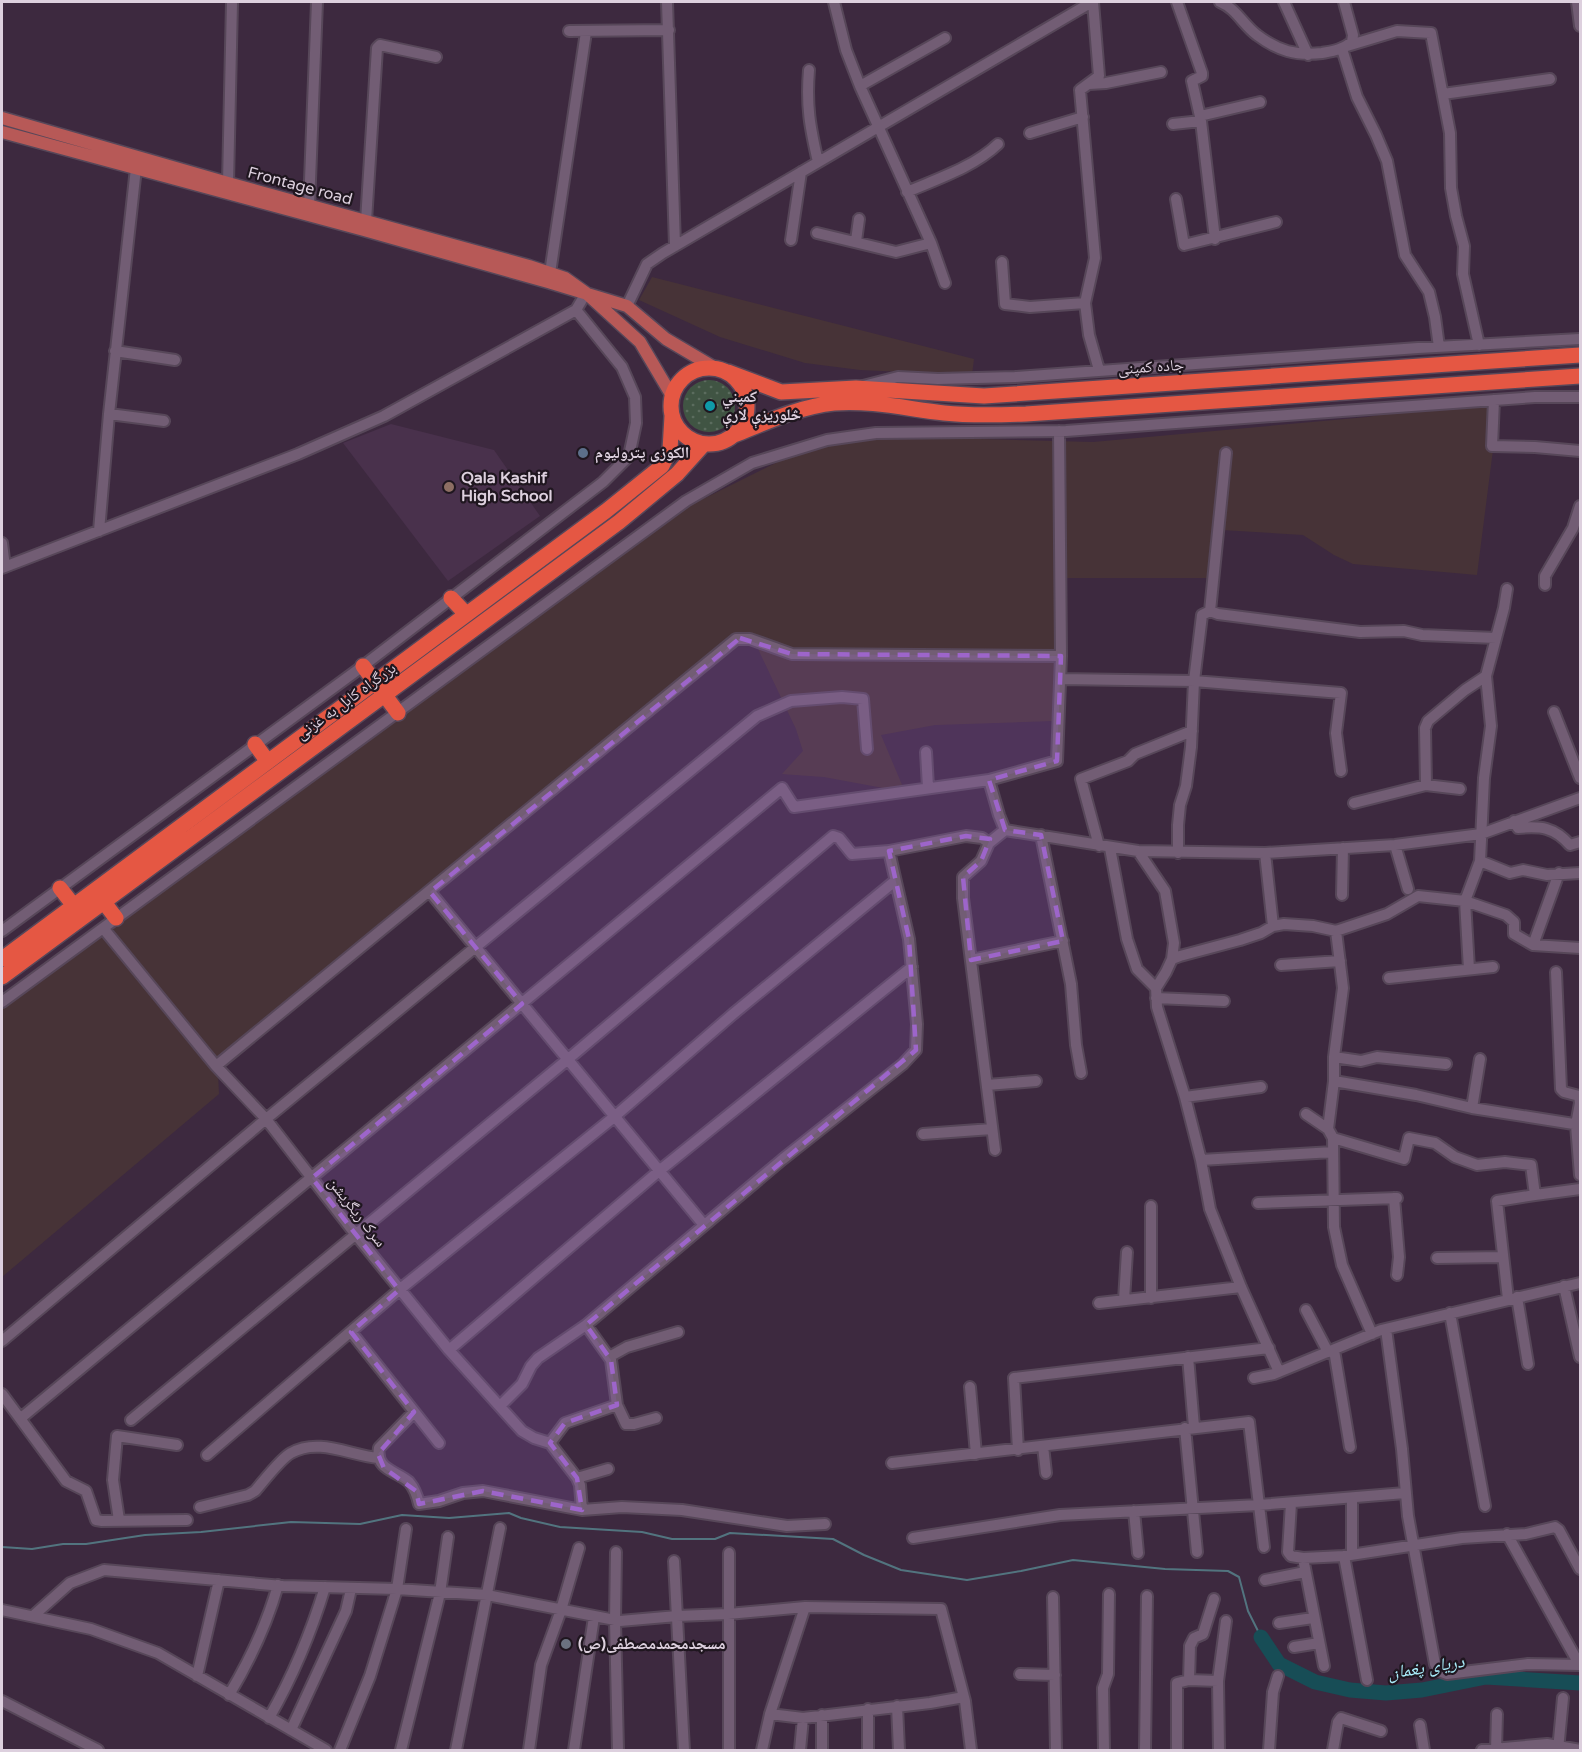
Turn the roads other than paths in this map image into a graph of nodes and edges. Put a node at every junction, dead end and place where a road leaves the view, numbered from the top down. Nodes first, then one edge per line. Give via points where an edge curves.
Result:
1 (232, 2) edge
2 (317, 2) edge
3 (668, 2) edge
4 (834, 2) edge
5 (1092, 2) edge
6 (1177, 2) edge
7 (1220, 2) edge
8 (1284, 2) edge
9 (1344, 2) edge
10 (1577, 2) edge
11 (1581, 26) edge
12 (669, 30) junction
13 (569, 31) dead end
14 (585, 32) junction
15 (945, 38) dead end
16 (1344, 47) junction
17 (1308, 55) junction
18 (436, 57) dead end
19 (809, 70) dead end
20 (1161, 72) dead end
21 (1550, 79) dead end
22 (1089, 84) junction
23 (860, 86) junction
24 (1443, 94) junction
25 (1260, 102) dead end
26 (1083, 117) junction
27 (2, 118) edge
28 (1201, 118) junction
29 (1173, 124) dead end
30 (878, 126) junction
31 (2, 132) edge
32 (1030, 133) dead end
33 (998, 144) dead end
34 (818, 162) junction
35 (136, 168) junction
36 (801, 172) junction
37 (228, 183) junction
38 (907, 192) junction
39 (1176, 199) dead end
40 (309, 206) junction
41 (859, 219) dead end
42 (366, 221) junction
43 (1276, 222) dead end
44 (818, 233) dead end
45 (1215, 239) junction
46 (791, 240) dead end
47 (856, 241) junction
48 (931, 243) junction
49 (675, 246) junction
50 (1002, 262) dead end
51 (550, 273) junction
52 (945, 283) dead end
53 (586, 293) junction
54 (1085, 303) junction
55 (627, 306) junction
56 (576, 310) junction
57 (1581, 339) edge
58 (1479, 345) junction
59 (1438, 347) junction
60 (116, 351) junction
61 (1581, 355) edge
62 (175, 360) dead end
63 (722, 370) junction
64 (1100, 370) junction
65 (1581, 376) edge
66 (856, 388) junction
67 (672, 396) junction
68 (1581, 397) edge
69 (1494, 400) junction
70 (109, 414) junction
71 (672, 416) junction
72 (164, 421) dead end
73 (1059, 431) junction
74 (734, 435) junction
75 (704, 444) junction
76 (1581, 451) edge
77 (1226, 453) dead end
78 (1581, 506) edge
79 (99, 531) junction
80 (2, 543) edge
81 (3, 567) edge
82 (1545, 585) dead end
83 (1507, 589) dead end
84 (452, 598) junction
85 (1210, 611) junction
86 (466, 614) junction
87 (1496, 638) junction
88 (1061, 656) junction
89 (363, 666) junction
90 (1486, 676) junction
91 (1060, 679) junction
92 (1194, 681) junction
93 (380, 689) junction
94 (1554, 712) dead end
95 (398, 713) junction
96 (1192, 731) junction
97 (255, 744) junction
98 (867, 749) dead end
99 (926, 752) dead end
100 (268, 762) junction
101 (1341, 771) dead end
102 (1581, 778) edge
103 (989, 780) junction
104 (1426, 785) junction
105 (928, 787) junction
106 (1460, 789) dead end
107 (1581, 798) edge
108 (1354, 803) dead end
109 (1514, 821) junction
110 (1005, 830) junction
111 (1481, 834) junction
112 (1041, 835) junction
113 (1581, 842) edge
114 (989, 843) junction
115 (1395, 846) junction
116 (1104, 847) junction
117 (1343, 848) junction
118 (889, 851) junction
119 (1138, 851) junction
120 (1178, 853) junction
121 (1265, 853) junction
122 (1480, 861) junction
123 (1559, 873) junction
124 (1581, 873) edge
125 (895, 882) junction
126 (116, 883) junction
127 (60, 888) junction
128 (1408, 889) dead end
129 (430, 892) junction
130 (1342, 895) dead end
131 (103, 901) junction
132 (1465, 901) junction
133 (74, 906) junction
134 (116, 918) junction
135 (1273, 926) junction
136 (103, 928) junction
137 (2, 931) edge
138 (1336, 931) junction
139 (1063, 941) junction
140 (1533, 945) junction
141 (476, 947) junction
142 (1581, 948) edge
143 (2, 959) edge
144 (1172, 959) junction
145 (970, 960) junction
146 (1340, 961) junction
147 (1281, 965) dead end
148 (912, 967) junction
149 (1493, 967) dead end
150 (1469, 969) junction
151 (1556, 972) dead end
152 (2, 977) edge
153 (1389, 978) dead end
154 (1156, 993) junction
155 (1224, 1001) dead end
156 (2, 1002) edge
157 (522, 1004) junction
158 (1334, 1057) junction
159 (1480, 1059) dead end
160 (567, 1060) junction
161 (1446, 1064) dead end
162 (216, 1066) junction
163 (1082, 1073) dead end
164 (1036, 1081) dead end
165 (1334, 1081) junction
166 (987, 1085) junction
167 (1261, 1087) dead end
168 (1185, 1097) junction
169 (1472, 1108) junction
170 (1306, 1114) dead end
171 (614, 1117) junction
172 (266, 1119) junction
173 (1578, 1125) edge
174 (992, 1129) junction
175 (1330, 1133) junction
176 (923, 1134) dead end
177 (995, 1150) dead end
178 (1333, 1152) junction
179 (1201, 1160) junction
180 (659, 1171) junction
181 (1581, 1175) edge
182 (312, 1178) junction
183 (1581, 1189) edge
184 (1535, 1195) junction
185 (1334, 1200) junction
186 (1258, 1203) dead end
187 (1151, 1206) dead end
188 (704, 1225) junction
189 (356, 1235) junction
190 (1127, 1252) dead end
191 (1503, 1257) junction
192 (1437, 1258) dead end
193 (1397, 1275) dead end
194 (1581, 1283) edge
195 (1564, 1286) junction
196 (1241, 1287) junction
197 (399, 1290) junction
198 (1151, 1298) junction
199 (1513, 1298) junction
200 (1124, 1300) junction
201 (1099, 1303) dead end
202 (1306, 1310) dead end
203 (1450, 1313) junction
204 (586, 1325) junction
205 (1386, 1329) junction
206 (351, 1332) junction
207 (678, 1332) dead end
208 (1372, 1334) junction
209 (2, 1341) edge
210 (1269, 1348) junction
211 (449, 1350) junction
212 (1331, 1351) junction
213 (609, 1357) junction
214 (1188, 1357) junction
215 (1581, 1357) edge
216 (1528, 1364) dead end
217 (1279, 1372) junction
218 (1254, 1378) dead end
219 (970, 1387) dead end
220 (2, 1394) edge
221 (617, 1405) junction
222 (500, 1406) junction
223 (414, 1412) junction
224 (21, 1418) junction
225 (656, 1418) dead end
226 (131, 1420) dead end
227 (1190, 1427) junction
228 (439, 1443) dead end
229 (550, 1443) junction
230 (177, 1445) dead end
231 (1043, 1446) junction
232 (1350, 1447) dead end
233 (1018, 1450) junction
234 (976, 1454) junction
235 (207, 1455) dead end
236 (380, 1458) junction
237 (892, 1463) dead end
238 (608, 1469) dead end
239 (1046, 1473) dead end
240 (577, 1478) junction
241 (1405, 1493) junction
242 (1352, 1498) junction
243 (1291, 1503) junction
244 (1259, 1505) junction
245 (1485, 1506) dead end
246 (200, 1507) dead end
247 (1194, 1509) junction
248 (582, 1510) junction
249 (1134, 1511) junction
250 (119, 1520) junction
251 (187, 1520) dead end
252 (825, 1524) dead end
253 (500, 1528) dead end
254 (406, 1529) dead end
255 (1507, 1534) junction
256 (448, 1537) dead end
257 (913, 1538) dead end
258 (1414, 1544) junction
259 (1264, 1547) dead end
260 (579, 1548) dead end
261 (616, 1552) dead end
262 (1197, 1552) dead end
263 (729, 1553) dead end
264 (1138, 1553) dead end
265 (1348, 1555) junction
266 (1303, 1558) junction
267 (674, 1561) dead end
268 (1581, 1569) edge
269 (1305, 1572) junction
270 (219, 1580) junction
271 (1265, 1580) dead end
272 (279, 1585) junction
273 (325, 1587) junction
274 (351, 1588) junction
275 (397, 1589) junction
276 (440, 1593) junction
277 (1109, 1594) dead end
278 (487, 1595) junction
279 (1147, 1596) dead end
280 (1053, 1597) dead end
281 (1214, 1599) dead end
282 (805, 1607) junction
283 (2, 1610) edge
284 (561, 1610) junction
285 (728, 1614) junction
286 (33, 1616) junction
287 (676, 1616) junction
288 (594, 1617) junction
289 (1313, 1618) junction
290 (615, 1621) junction
291 (1226, 1621) dead end
292 (1279, 1623) dead end
293 (1319, 1643) junction
294 (1294, 1647) dead end
295 (1580, 1665) edge
296 (1324, 1666) dead end
297 (1020, 1674) dead end
298 (1055, 1675) junction
299 (197, 1676) junction
300 (1278, 1676) dead end
301 (1189, 1680) junction
302 (1367, 1680) dead end
303 (1218, 1681) junction
304 (229, 1695) junction
305 (964, 1697) junction
306 (1563, 1698) dead end
307 (2, 1701) edge
308 (897, 1706) junction
309 (868, 1709) junction
310 (770, 1714) junction
311 (1497, 1714) dead end
312 (822, 1715) junction
313 (269, 1718) junction
314 (803, 1718) junction
315 (1420, 1725) dead end
316 (291, 1730) junction
317 (1381, 1731) dead end
318 (1558, 1748) edge
319 (98, 1750) edge
320 (323, 1750) edge
321 (340, 1750) edge
322 (401, 1750) edge
323 (456, 1750) edge
324 (529, 1750) edge
325 (574, 1750) edge
326 (618, 1750) edge
327 (684, 1750) edge
328 (729, 1750) edge
329 (762, 1750) edge
330 (800, 1750) edge
331 (822, 1750) edge
332 (868, 1750) edge
333 (899, 1750) edge
334 (971, 1750) edge
335 (1056, 1750) edge
336 (1104, 1750) edge
337 (1145, 1750) edge
338 (1177, 1750) edge
339 (1219, 1750) edge
340 (1269, 1750) edge
341 (1333, 1750) edge
342 (1424, 1750) edge
343 (1482, 1750) edge
344 (1496, 1750) edge
345 (1581, 1750) edge

1 - 37 street
2 - 40 street
3 - 12 street
4 - 23 street
5 - 22 street via 1099,76
5 - 30 street
6 - 28 street via 1202,74 1192,81
7 - 17 street via 1230,6 1256,35 1287,52
8 - 17 street
9 - 16 street via 1353,35 1352,42
10 - 11 street
12 - 14 street
12 - 49 street
13 - 14 street
14 - 51 street
15 - 23 street
16 - 17 street
16 - 24 street via 1397,31 1431,33
16 - 59 street via 1357,97 1387,161 1405,255 1429,292
18 - 42 street via 380,45 377,48
19 - 34 street via 806,100
20 - 22 street
21 - 24 street
22 - 26 street via 1080,90
23 - 30 street
24 - 58 street via 1450,133 1451,188 1464,246 1463,274
25 - 28 street
26 - 32 street
26 - 54 street via 1095,258
27 - 37 main road, Frontage road
28 - 29 street
28 - 45 street
30 - 34 street
30 - 38 street
31 - 35 main road
33 - 38 street via 973,162
34 - 36 street
35 - 53 main road
35 - 60 street
36 - 46 street
36 - 49 street
37 - 40 main road, Frontage road
38 - 48 street
39 - 45 street via 1184,245
40 - 42 main road, Frontage road
41 - 47 street
42 - 51 main road, Frontage road
43 - 45 street
44 - 47 street
47 - 48 street via 896,252
48 - 52 street
49 - 55 street via 647,264
50 - 54 street via 1005,304 1030,307
51 - 53 main road, Frontage road
53 - 55 main road
53 - 56 street
53 - 67 main road via 640,342
54 - 64 street via 1089,335
55 - 63 main road via 666,339
56 - 79 street via 384,416 298,454
56 - 84 street via 622,367 634,397 636,423 629,456 603,483
57 - 58 street
58 - 59 street
59 - 64 street
60 - 62 street
60 - 70 street
61 - 66 highway, جاده کمپنی via 984,396
63 - 66 highway, جاده کمپنی via 781,392
63 - 67 highway via 692,372
63 - 74 highway via 741,385 748,402 745,420
64 - 66 street via 1015,377 898,377
65 - 74 highway via 1026,414 946,413 881,404 836,403 792,411
67 - 71 highway
68 - 69 street
69 - 73 street
69 - 76 street via 1492,446
70 - 72 street
70 - 79 street
71 - 75 highway via 684,435
71 - 86 highway, بزرگراه کابل به غزنی via 670,450 662,466
73 - 88 street
73 - 95 street via 876,432 827,440 752,463 686,501
74 - 75 highway via 725,441
75 - 93 highway, بزرگراه کابل به غزنی via 677,474 619,522
77 - 85 street
78 - 82 street via 1573,528 1548,569
79 - 81 street
80 - 81 street
83 - 87 street
84 - 86 highway
84 - 89 street
85 - 87 street via 1360,632
85 - 92 street via 1202,615
86 - 93 highway, بزرگراه کابل به غزنی
87 - 90 street
88 - 91 street
88 - 129 street via 792,654 750,639 736,639
89 - 93 highway
89 - 97 street
90 - 104 street via 1428,721
90 - 111 street via 1491,726
91 - 92 street
91 - 103 street via 1057,761
92 - 96 street
92 - 101 street via 1341,693 1336,733
93 - 95 highway
93 - 100 highway, بزرگراه کابل به غزنی
93 - 126 highway, بزرگراه کابل به غزنی
94 - 102 street
95 - 134 street
96 - 116 street via 1082,779
96 - 120 street via 1180,805
97 - 100 highway
97 - 127 street
98 - 141 street via 865,700 861,698 791,701 757,716
99 - 105 street
100 - 126 highway, بزرگراه کابل به غزنی
103 - 105 street
103 - 110 street
104 - 106 street
104 - 108 street
105 - 157 street via 794,807 782,788
107 - 109 street
109 - 111 street
109 - 113 street via 1518,828 1544,827 1570,845
110 - 112 street
110 - 114 street
111 - 115 street
111 - 122 street
112 - 116 street
112 - 139 street
114 - 118 street via 966,836
114 - 145 street via 981,861 963,877
115 - 117 street
115 - 128 street
116 - 119 street
116 - 154 street via 1137,969
117 - 121 street
117 - 130 street
118 - 125 street
118 - 160 street via 852,854 834,836
119 - 120 street
119 - 144 street via 1165,891 1174,942
120 - 121 street
121 - 135 street
122 - 123 street via 1510,873
122 - 132 street
123 - 124 street
123 - 140 street
125 - 148 street
125 - 171 street
126 - 131 highway, بزرگراه کابل به غزنی
126 - 133 highway, بزرگراه کابل به غزنی
127 - 133 highway
127 - 137 street
129 - 141 street
129 - 162 street
131 - 134 highway
131 - 152 highway, بزرگراه کابل به غزنی
132 - 138 street via 1418,897 1387,914
132 - 140 street via 1506,915 1514,922 1514,934
132 - 150 street
133 - 143 highway, بزرگراه کابل به غزنی
134 - 136 street
135 - 138 street via 1312,926
135 - 144 street via 1240,940
136 - 156 street
136 - 162 street, سرک ریگریشن
138 - 146 street
139 - 145 street
139 - 163 street
140 - 142 street
141 - 157 street
141 - 172 street
144 - 154 street
145 - 166 street
146 - 147 street
146 - 158 street via 1342,988
148 - 180 street
148 - 188 street via 916,1050
149 - 150 street
150 - 153 street
151 - 173 street via 1561,1089 1579,1096
154 - 155 street
154 - 168 street
157 - 160 street
157 - 182 street
158 - 161 street
158 - 165 street
159 - 169 street
160 - 171 street
160 - 189 street
162 - 172 street, سرک ریگریشن
164 - 166 street
165 - 169 street
165 - 175 street
166 - 174 street
167 - 168 street
168 - 179 street
169 - 173 street
170 - 175 street
171 - 180 street
171 - 197 street
172 - 182 street, سرک ریگریشن
172 - 209 street
173 - 181 street
174 - 176 street
174 - 177 street
175 - 178 street
175 - 184 street via 1404,1159 1409,1138 1435,1143 1455,1157 1477,1165 1531,1165
178 - 179 street
178 - 185 street
179 - 196 street via 1210,1209
180 - 188 street
180 - 211 street
182 - 189 street, سرک ریگریشن
182 - 224 street
183 - 184 street
184 - 191 street via 1497,1202
185 - 186 street
185 - 193 street via 1396,1198
185 - 208 street via 1334,1227 1342,1265
187 - 198 street
188 - 204 street
189 - 197 street, سرک ریگریشن
189 - 226 street
190 - 200 street
191 - 192 street
191 - 199 street
194 - 195 street
195 - 199 street
195 - 215 street
196 - 198 street
196 - 210 street
197 - 206 street
197 - 211 street, سرک ریگریشن
198 - 200 street
199 - 203 street
199 - 216 street
200 - 201 street
202 - 212 street
203 - 205 street
203 - 245 street
204 - 213 street
204 - 222 street via 538,1358 522,1384
205 - 208 street
205 - 241 street
206 - 223 street
206 - 235 street
207 - 213 street via 627,1347
208 - 212 street
210 - 214 street
210 - 217 street
211 - 222 street, سرک ریگریشن
212 - 217 street
212 - 232 street
213 - 221 street
214 - 227 street
214 - 233 street via 1014,1378
217 - 218 street
219 - 234 street
220 - 224 street
221 - 225 street via 626,1424
221 - 229 street via 565,1423
222 - 229 street, سرک ریگریشن via 522,1431
223 - 228 street
223 - 236 street via 379,1448
224 - 250 street via 66,1481 86,1491 94,1518
227 - 231 street
227 - 244 street via 1250,1422
227 - 247 street
229 - 240 street, سرک ریگریشن
230 - 250 street via 117,1436 113,1480
231 - 233 street
231 - 239 street
233 - 234 street
234 - 237 street
236 - 246 street via 309,1447 290,1453 249,1495
236 - 248 street via 384,1468 407,1480 416,1491 419,1504 483,1491
238 - 240 street
240 - 248 street, سرک ریگریشن
241 - 242 street
241 - 258 street
242 - 243 street
242 - 265 street
243 - 244 street
243 - 266 street via 1288,1552
244 - 247 street
244 - 259 street
247 - 249 street
247 - 262 street
248 - 252 street via 682,1510 787,1526
249 - 257 street via 1059,1515
249 - 264 street
250 - 251 street
253 - 278 street
254 - 275 street
255 - 258 street
255 - 268 street via 1555,1527
255 - 295 street
256 - 276 street
258 - 265 street
258 - 295 street via 1438,1671 1447,1674 1528,1664
260 - 284 street
261 - 290 street
263 - 285 street
265 - 266 street
265 - 302 street
266 - 269 street
267 - 287 street
269 - 271 street
269 - 289 street
270 - 272 street
270 - 286 street via 104,1570 70,1583
270 - 299 street
272 - 273 street
272 - 304 street via 246,1666
273 - 274 street
273 - 313 street via 312,1628
274 - 275 street
274 - 316 street via 346,1611
275 - 276 street
275 - 321 street via 370,1676
276 - 278 street
276 - 322 street
277 - 336 street
278 - 284 street
278 - 323 street
279 - 337 street
280 - 298 street
281 - 301 street via 1203,1634 1194,1638 1190,1646
282 - 285 street
282 - 305 street via 941,1609
282 - 310 street
283 - 286 street
284 - 288 street
284 - 324 street via 542,1665
285 - 287 street
285 - 328 street
286 - 299 street via 91,1629 159,1653
287 - 290 street
287 - 327 street
288 - 290 street
288 - 325 street
289 - 292 street
289 - 293 street
290 - 326 street
291 - 303 street
293 - 294 street
293 - 296 street
297 - 298 street
298 - 335 street
299 - 304 street
300 - 340 street via 1273,1692
301 - 303 street
301 - 338 street via 1177,1683
303 - 339 street
304 - 313 street
305 - 308 street
305 - 334 street
306 - 318 street
307 - 319 street
308 - 309 street
308 - 333 street
309 - 312 street
309 - 332 street
310 - 314 street
310 - 329 street
311 - 344 street
312 - 314 street
312 - 331 street
313 - 316 street
314 - 330 street
315 - 342 street
316 - 320 street
317 - 341 street via 1341,1718
318 - 344 street via 1548,1744
318 - 345 street
343 - 344 street

